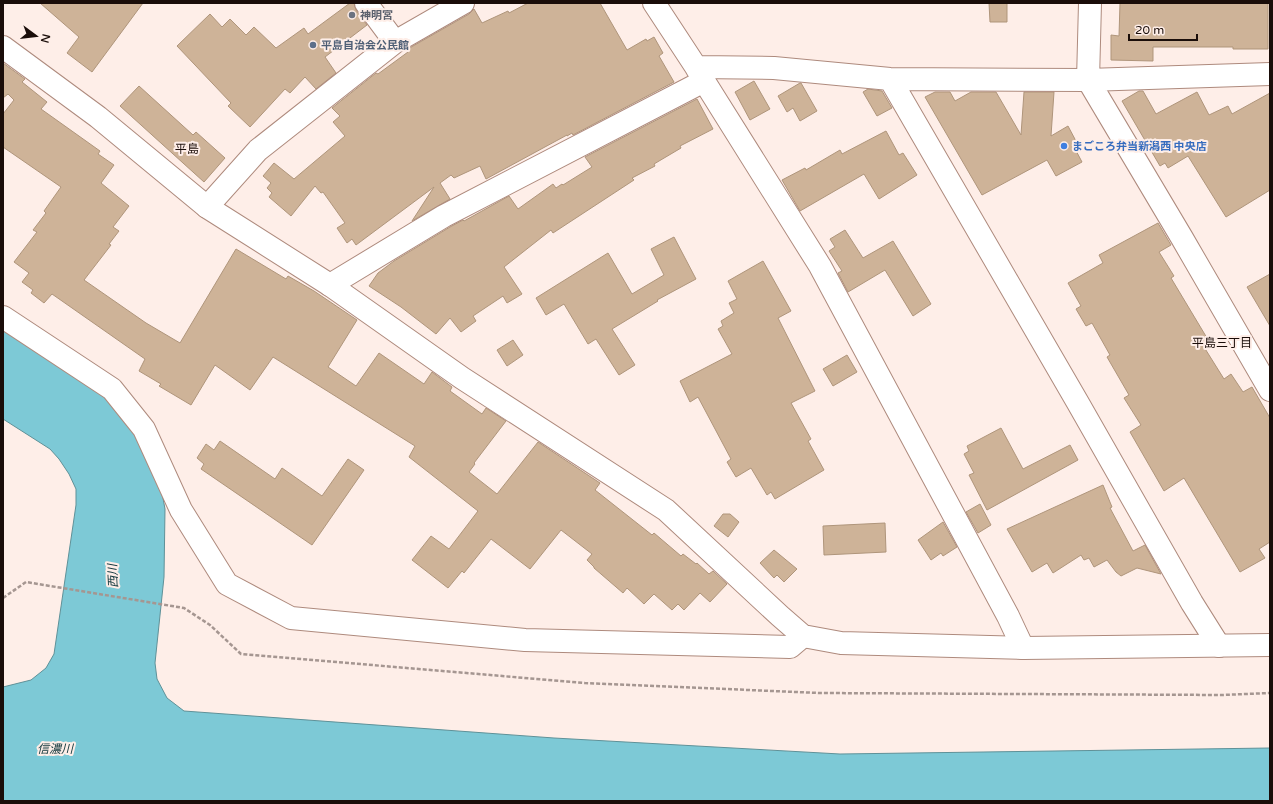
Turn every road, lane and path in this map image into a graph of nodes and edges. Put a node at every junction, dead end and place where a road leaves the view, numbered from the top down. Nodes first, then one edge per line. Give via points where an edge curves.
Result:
1 (366, 3) edge
2 (464, 3) edge
3 (654, 3) edge
4 (1090, 3) edge
5 (394, 42) junction
6 (3, 47) edge
7 (700, 74) junction
8 (1270, 74) edge
9 (890, 79) junction
10 (1088, 80) junction
11 (207, 207) junction
12 (330, 286) junction
13 (3, 317) edge
14 (1270, 390) edge
15 (3, 598) edge
16 (803, 636) junction
17 (1270, 645) edge
18 (1219, 646) junction
19 (1023, 648) junction
20 (1270, 694) edge

1 - 5 street
2 - 5 street
3 - 7 street
4 - 10 street
5 - 11 street via 258,150
6 - 11 street via 98,117
7 - 9 street via 774,68
7 - 12 street via 444,216
7 - 19 street via 820,266
8 - 10 street
9 - 10 street
9 - 18 street
10 - 14 street
11 - 12 street
12 - 16 street via 462,378 666,510
13 - 16 street via 112,389 144,429 181,510 227,584 291,618 525,640 790,647
15 - 20 path via 26,582 184,608 210,625 241,654 585,683 819,693
16 - 19 street via 841,642
17 - 18 street
18 - 19 street

